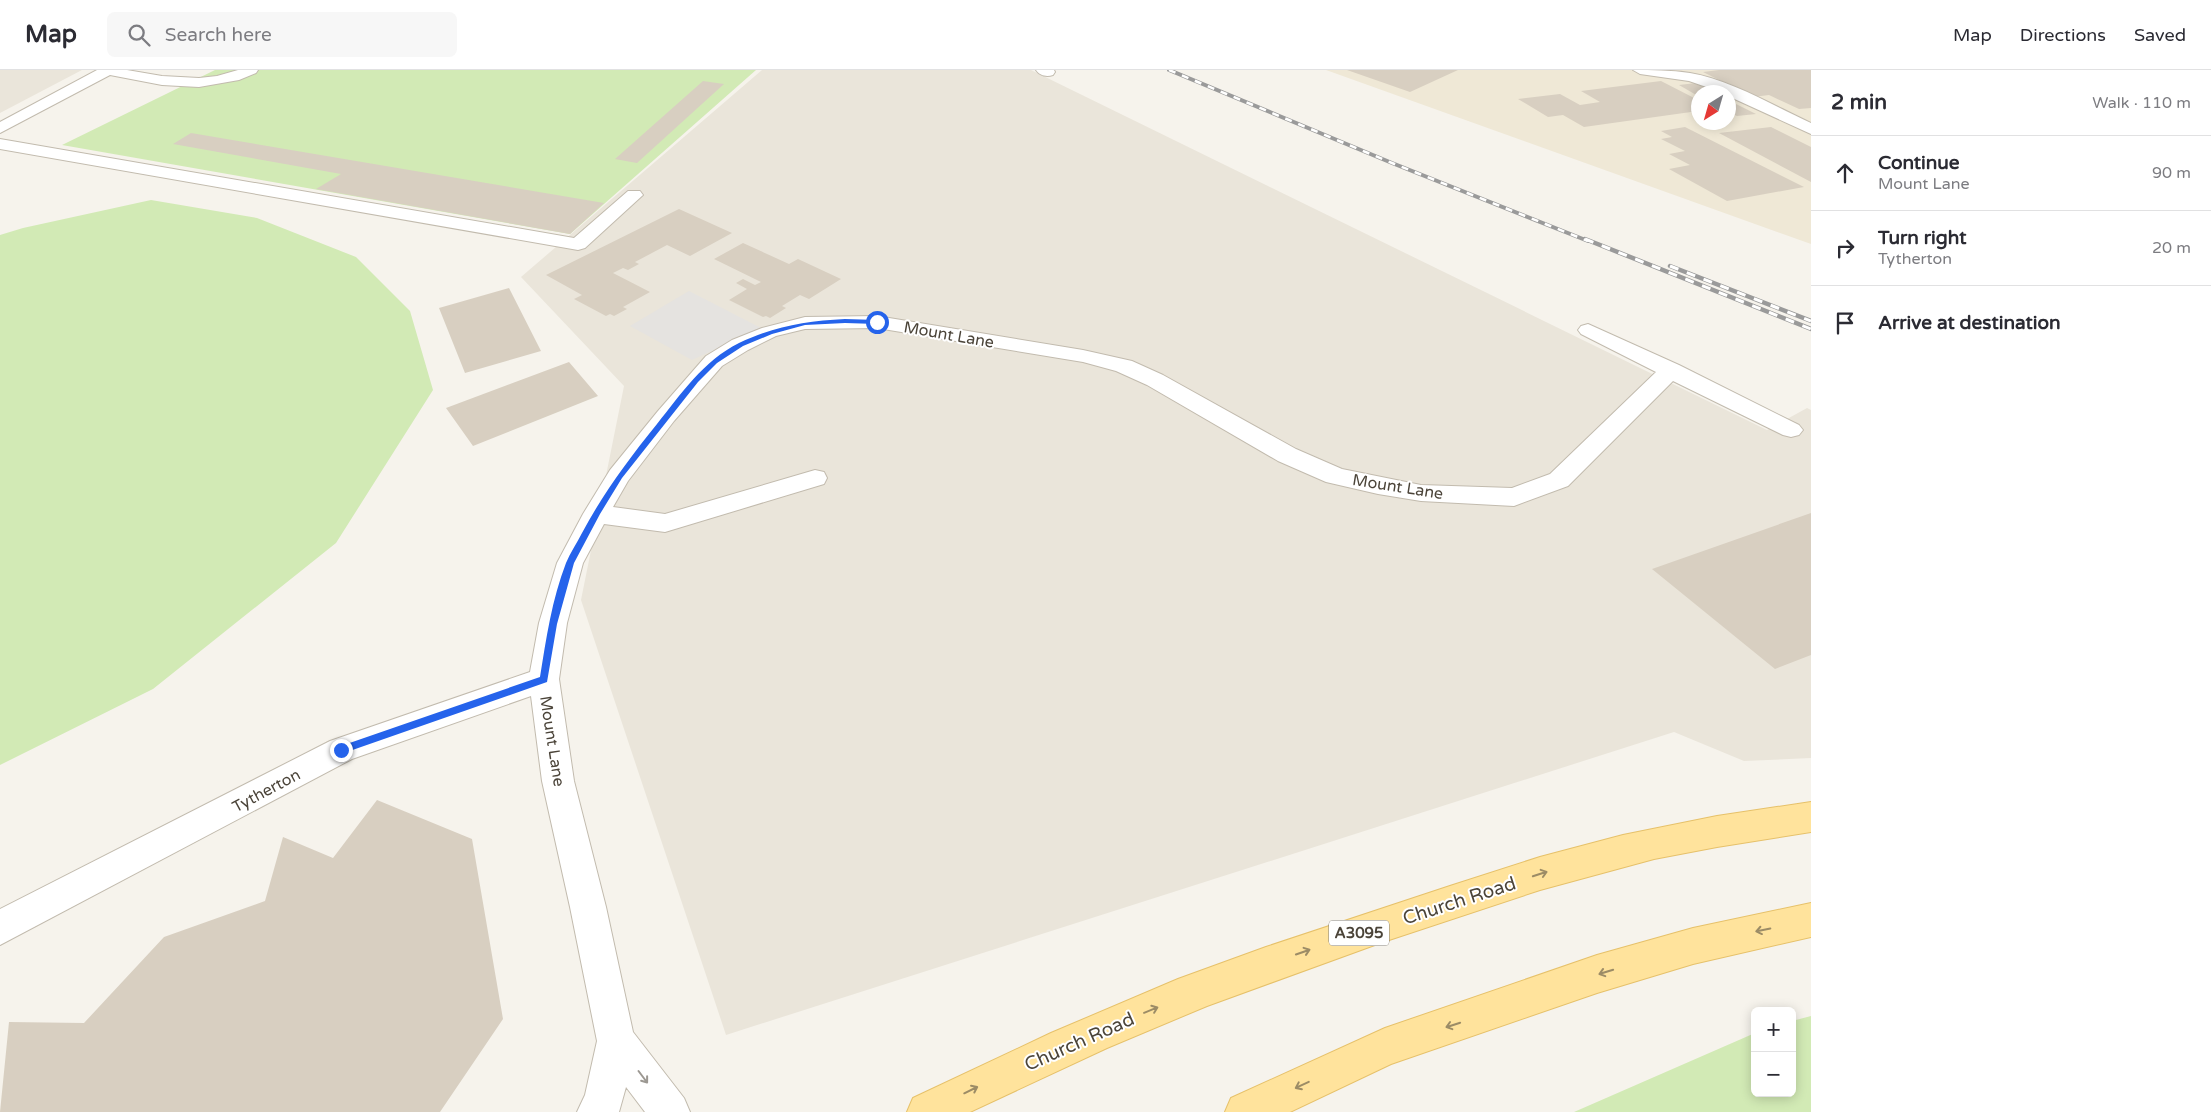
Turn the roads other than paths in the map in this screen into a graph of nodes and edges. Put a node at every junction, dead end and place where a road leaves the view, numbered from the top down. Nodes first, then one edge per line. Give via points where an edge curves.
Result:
1 (108, 70) edge
2 (250, 70) edge
3 (1640, 70) edge
4 (0, 128) edge
5 (1811, 129) edge
6 (0, 144) edge
7 (634, 195) dead end
8 (1588, 330) dead end
9 (1671, 370) junction
10 (1791, 430) dead end
11 (815, 478) dead end
12 (596, 514) junction
13 (544, 679) junction
14 (1811, 817) edge
15 (1811, 920) edge
16 (0, 928) edge
17 (616, 1042) junction
18 (597, 1112) edge
19 (670, 1112) edge
20 (927, 1112) edge
21 (1245, 1112) edge

1 - 2 street via 138,78 201,83 227,80
1 - 4 street
3 - 5 street via 1717,85
6 - 7 street via 578,244
8 - 9 street
9 - 10 street
9 - 12 street, Mount Lane via 1558,480 1514,497 1430,493 1335,476 1287,455 1155,380 1124,366 1083,356 877,322 805,323 769,332 714,361 619,476
11 - 12 street via 664,523
12 - 13 street, Mount Lane via 570,563 553,624
13 - 16 street, Tytherton via 341,750
13 - 17 street, Mount Lane via 558,782
20 -> 14 main road, Church Road / A3095 via 1151,1010 1295,955 1449,903 1563,867 1673,840
15 -> 21 main road via 1693,946 1597,974 1385,1047
17 - 18 street, Mount Lane via 603,1102
17 -> 19 street, Mount Lane

